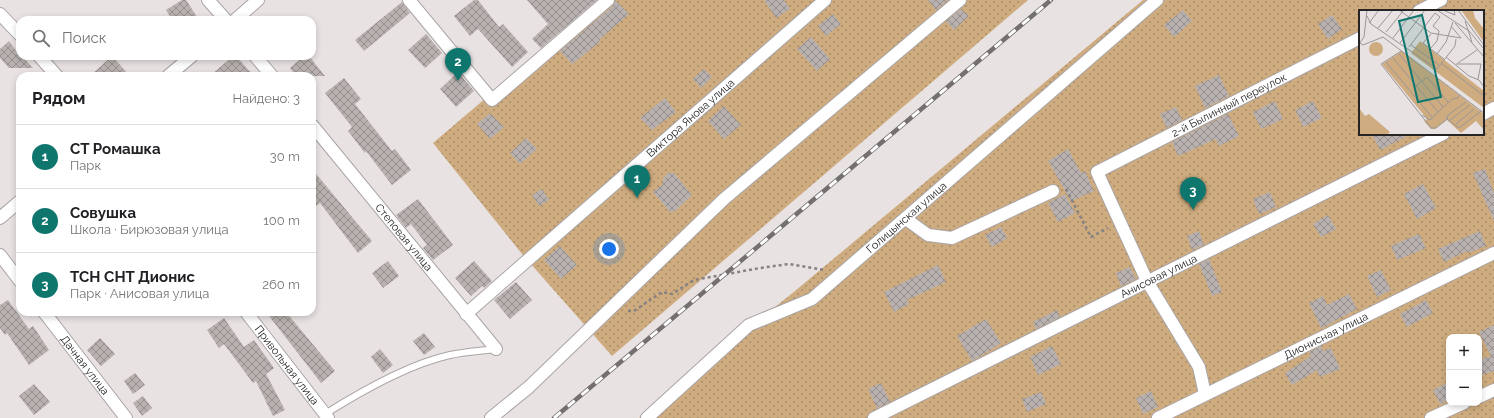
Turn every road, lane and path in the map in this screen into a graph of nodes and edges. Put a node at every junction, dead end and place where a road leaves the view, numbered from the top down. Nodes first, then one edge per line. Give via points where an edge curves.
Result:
1 (208, 0) edge
2 (258, 0) edge
3 (409, 0) edge
4 (608, 0) edge
5 (825, 0) edge
6 (960, 0) edge
7 (1157, 0) edge
8 (1441, 0) edge
9 (1421, 10) edge
10 (0, 14) edge
11 (222, 16) edge
12 (240, 16) edge
13 (16, 32) edge
14 (1359, 39) edge
15 (43, 60) edge
16 (187, 60) edge
17 (258, 60) edge
18 (53, 72) edge
19 (173, 72) edge
20 (269, 72) edge
21 (1494, 108) edge
22 (1484, 113) edge
23 (316, 130) edge
24 (1441, 135) edge
25 (1053, 191) joint
26 (16, 204) edge
27 (0, 218) edge
28 (906, 219) junction
29 (1120, 222) junction
30 (1494, 253) edge
31 (0, 255) edge
32 (827, 271) dead end
33 (16, 276) edge
34 (1148, 281) junction
35 (627, 312) dead end
36 (466, 314) junction
37 (47, 316) edge
38 (249, 316) edge
39 (496, 349) joint
40 (1494, 390) edge
41 (1205, 394) junction
42 (1482, 396) edge
43 (1457, 406) edge
44 (326, 416) edge
45 (126, 418) edge
46 (491, 418) edge
47 (647, 418) edge
48 (874, 418) edge
49 (1158, 418) edge
50 (1431, 418) edge

1 - 11 street
2 - 12 street
3 - 4 street via 492,100
5 - 36 street, Виктора Янова улица
6 - 46 street via 724,199 529,387
7 - 28 street, Голицынская улица
8 - 9 street
10 - 13 street
14 - 29 street, 2-й Былинный переулок via 1098,172
15 - 18 street
16 - 19 street
17 - 20 street
21 - 22 street
23 - 36 street, Степовая улица
24 - 34 street, Анисовая улица
25 - 28 street via 952,238 928,235
25 - 29 path via 1064,186 1091,237
26 - 27 street
28 - 47 street, Голицынская улица via 812,299 749,325
29 - 34 street
30 - 41 street, Дионисная улица
31 - 33 street
32 - 35 path via 789,264 694,280 672,294 662,292 634,311
34 - 41 street via 1199,367
34 - 48 street, Анисовая улица
36 - 39 street, Степовая улица
37 - 45 street, Дачная улица
38 - 44 street, Привольная улица
39 - 44 lane via 449,355 415,367 360,392
40 - 42 street
41 - 49 street, Дионисная улица
43 - 50 street

